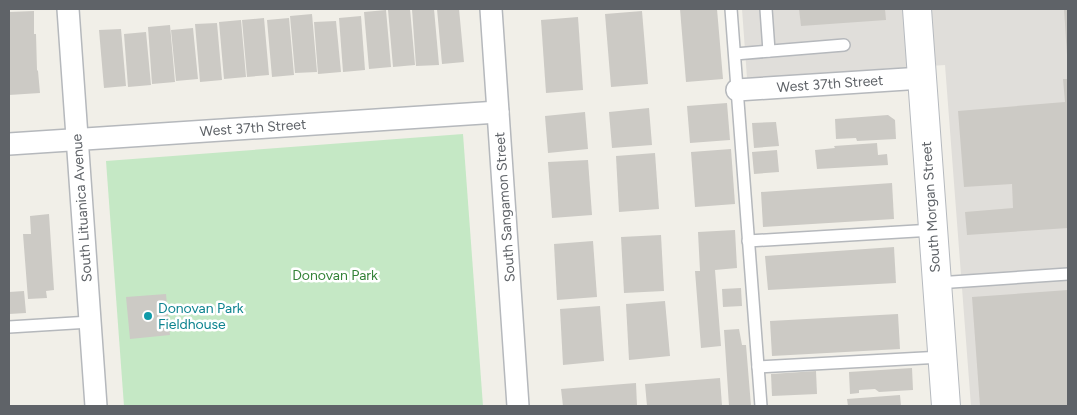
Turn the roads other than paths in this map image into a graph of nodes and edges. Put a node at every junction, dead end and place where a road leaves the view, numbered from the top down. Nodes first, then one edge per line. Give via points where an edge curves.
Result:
1 (68, 9) edge
2 (491, 9) edge
3 (732, 9) edge
4 (766, 9) edge
5 (917, 9) edge
6 (844, 45) dead end
7 (769, 51) junction
8 (735, 54) junction
9 (922, 78) junction
10 (737, 90) junction
11 (498, 112) junction
12 (77, 139) junction
13 (9, 144) edge
14 (933, 230) junction
15 (748, 241) junction
16 (1068, 274) edge
17 (937, 283) junction
18 (90, 322) junction
19 (9, 327) edge
20 (942, 357) junction
21 (758, 367) junction
22 (96, 406) edge
23 (518, 406) edge
24 (760, 406) edge
25 (946, 406) edge

1 - 12 street, South Lituanica Avenue
2 - 11 street, South Sangamon Street
3 - 8 lane
4 - 7 lane
5 - 9 street, South Morgan Street
6 - 7 lane
7 - 8 lane
8 - 10 lane
9 - 10 street, West 37th Street
9 - 14 street, South Morgan Street
10 - 15 lane
11 - 12 street, West 37th Street
11 - 23 street, South Sangamon Street
12 - 13 street, West 37th Street
12 - 18 street, South Lituanica Avenue
14 - 15 lane
14 - 17 street, South Morgan Street
15 - 21 lane
16 - 17 lane
17 - 20 street, South Morgan Street
18 - 19 lane
18 - 22 street, South Lituanica Avenue
20 - 21 lane
20 - 25 street, South Morgan Street
21 - 24 lane

